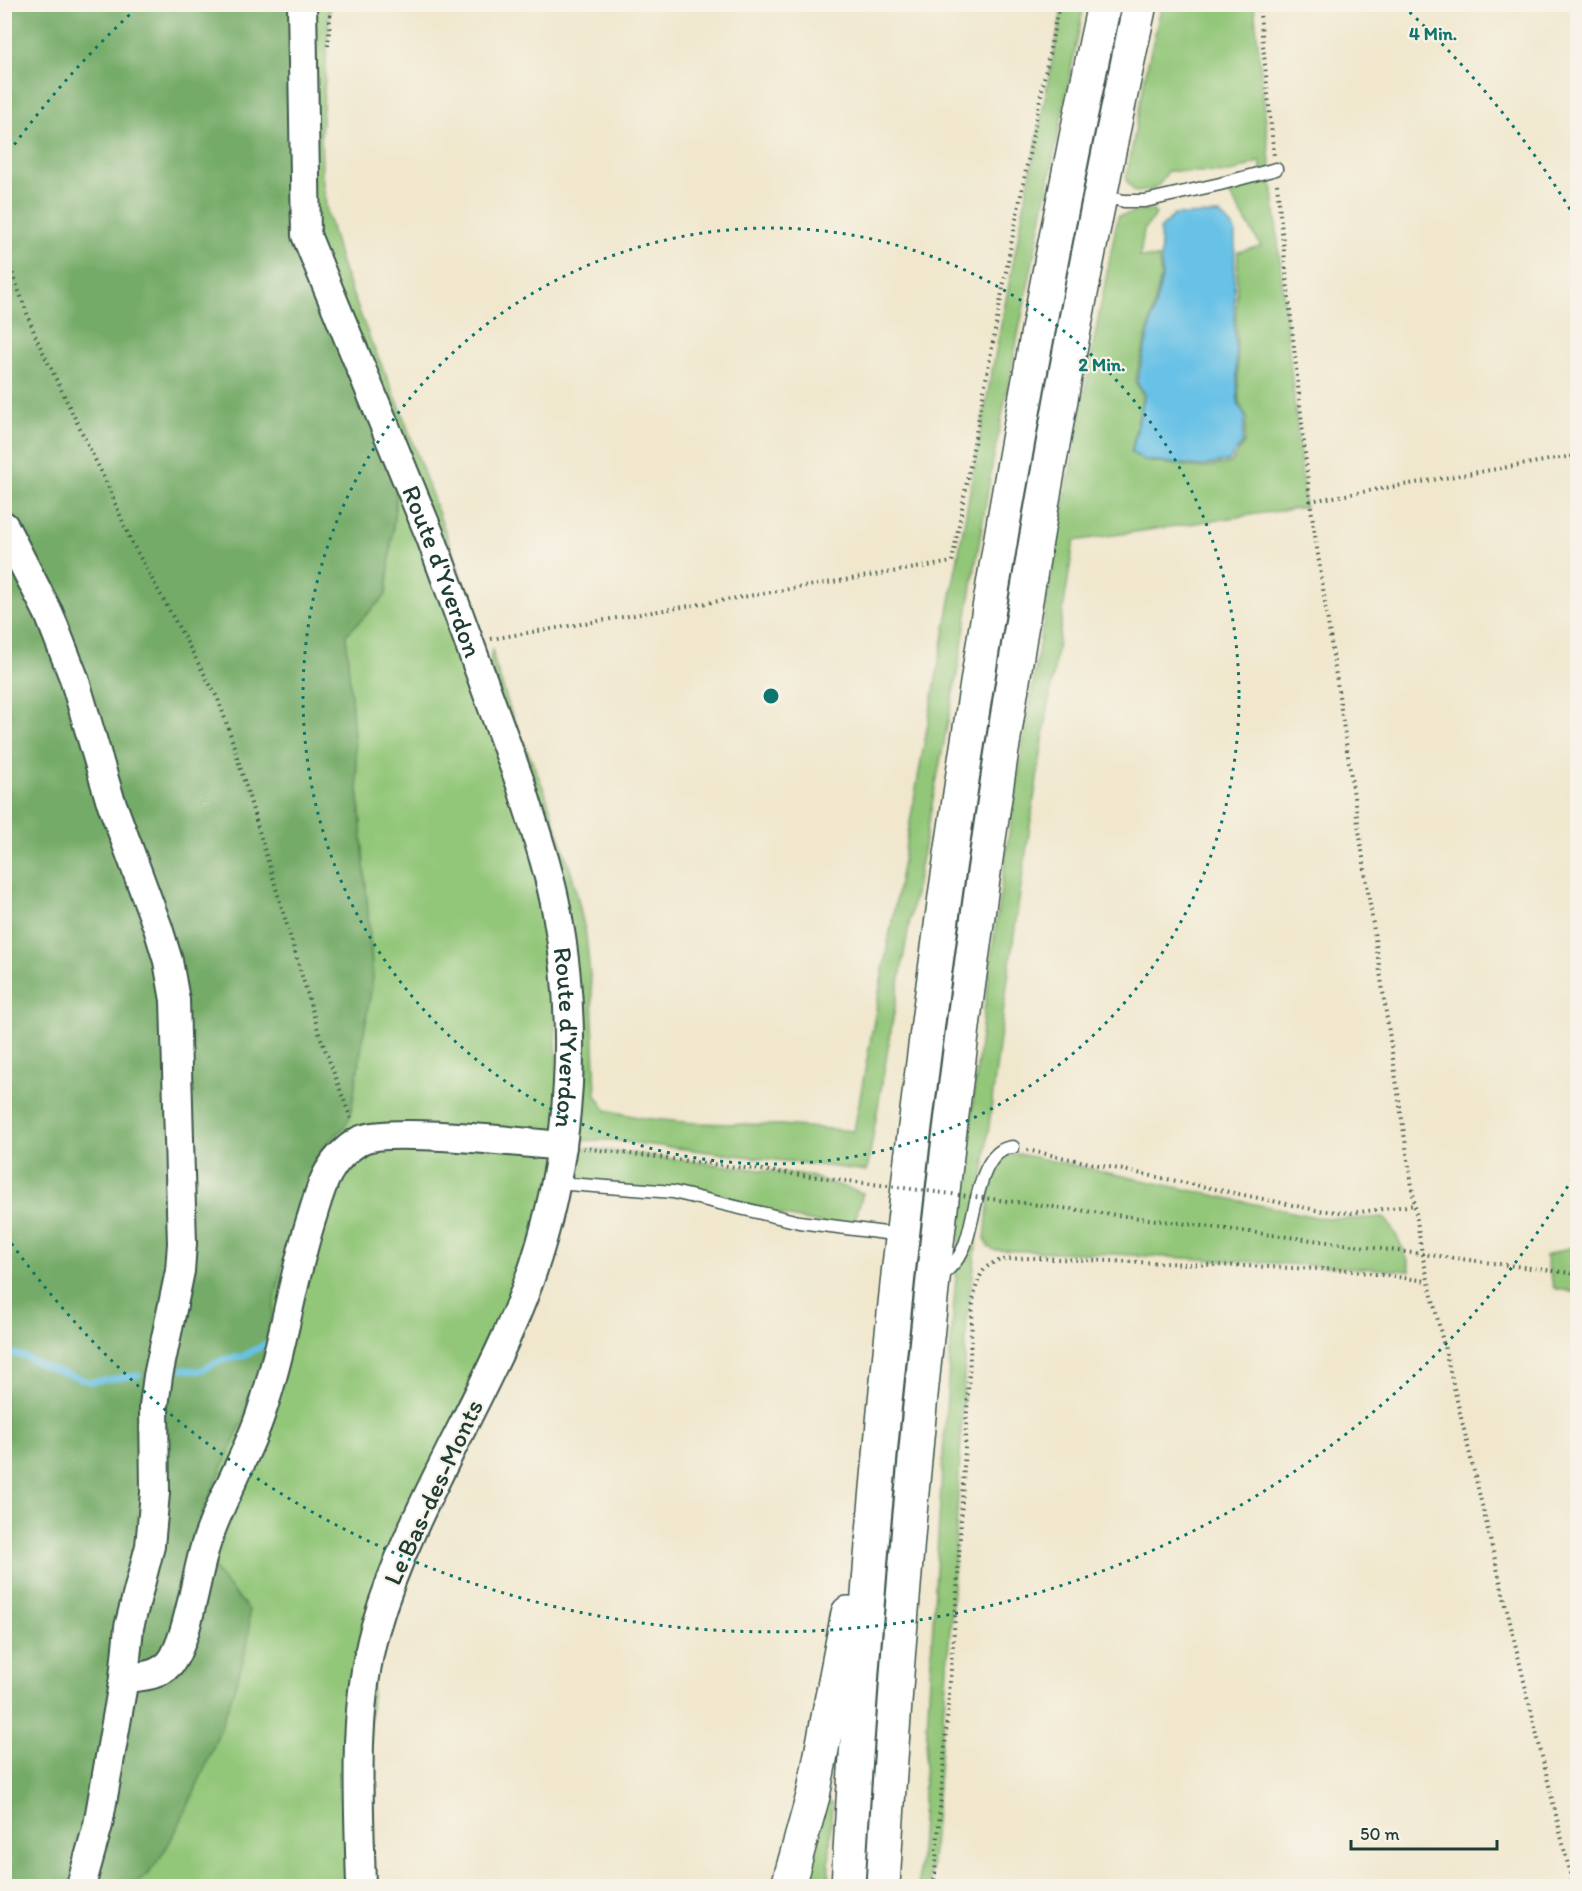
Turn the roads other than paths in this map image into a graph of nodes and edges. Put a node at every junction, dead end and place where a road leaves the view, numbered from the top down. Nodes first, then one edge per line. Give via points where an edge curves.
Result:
1 (302, 4) edge
2 (1104, 4) edge
3 (1140, 4) edge
4 (1276, 169) road end
5 (1100, 195) junction
6 (4, 526) edge
7 (562, 1146) junction
8 (1013, 1147) road end
9 (555, 1183) junction
10 (901, 1235) junction
11 (932, 1282) junction
12 (881, 1441) junction
13 (124, 1678) junction
14 (81, 1887) edge
15 (361, 1887) edge
16 (788, 1887) edge
17 (848, 1887) edge
18 (883, 1887) edge

1 - 7 street, Route d'Yverdon via 306,235 408,478 483,637 556,911 569,1028
2 - 10 highway via 1048,272 986,619 942,910
3 - 5 highway
4 - 5 lane via 1145,201
5 - 11 highway via 1050,452 998,766
6 - 13 street via 64,650 109,796 158,928 175,1000 182,1243 154,1406 155,1493 150,1546 129,1627
7 - 9 street, Le Bas-des-Monts
7 - 13 street via 396,1134 361,1139 336,1160 327,1174 303,1247 273,1380 208,1537 179,1649 153,1675
8 - 11 lane via 998,1151 988,1163 964,1248 955,1263
9 - 10 lane via 673,1192 782,1219
9 - 15 street, Le Bas-des-Monts via 544,1233 509,1332 412,1527 375,1631 364,1683 359,1736
10 - 12 highway
11 - 18 highway via 898,1647
12 - 16 highway via 822,1753
12 - 17 highway
13 - 14 street via 110,1769

